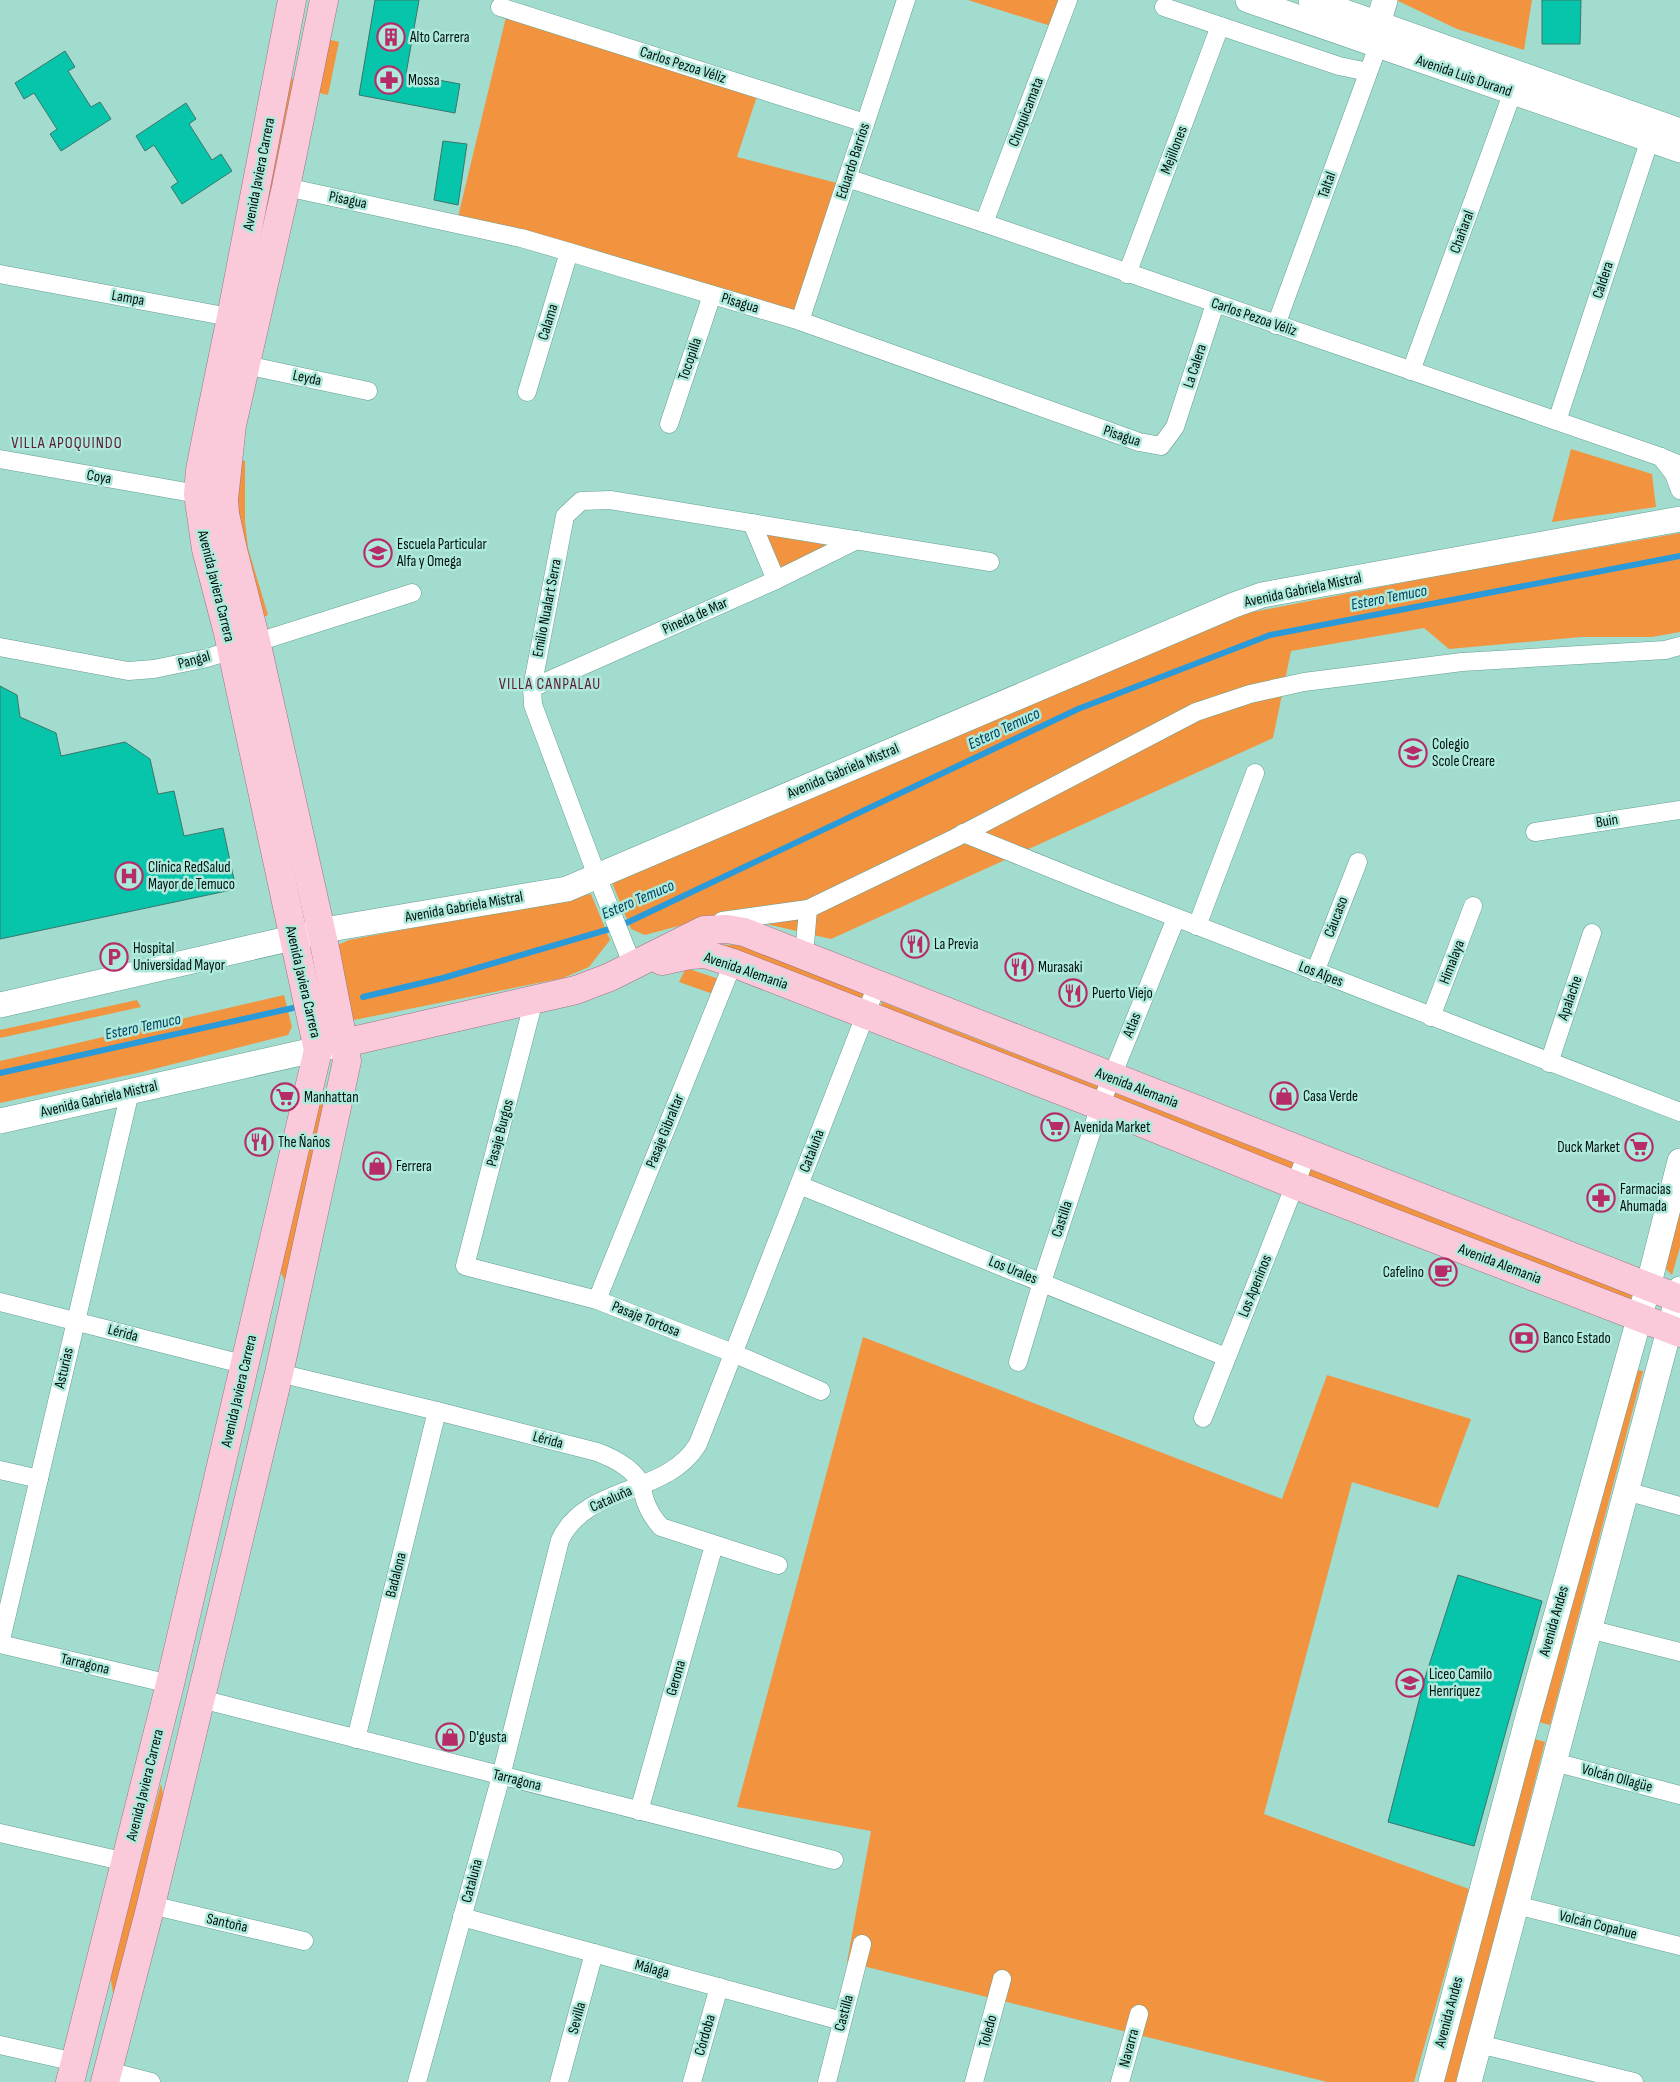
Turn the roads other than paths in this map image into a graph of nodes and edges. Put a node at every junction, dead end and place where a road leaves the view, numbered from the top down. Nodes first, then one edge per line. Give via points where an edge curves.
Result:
1 (292, 0) edge
2 (324, 0) edge
3 (906, 0) edge
4 (1068, 0) edge
5 (1248, 0) edge
6 (1311, 0) edge
7 (1385, 0) edge
8 (500, 7) dead end
9 (1164, 8) dead end
10 (1374, 22) edge
11 (1220, 26) junction
12 (283, 51) junction
13 (313, 56) junction
14 (1368, 72) junction
15 (1512, 94) junction
16 (865, 122) junction
17 (1680, 131) edge
18 (1650, 139) junction
19 (1680, 150) edge
20 (847, 178) junction
21 (286, 187) junction
22 (984, 223) junction
23 (569, 252) junction
24 (0, 274) edge
25 (1127, 274) junction
26 (712, 295) junction
27 (1215, 304) junction
28 (244, 319) junction
29 (800, 322) junction
30 (1276, 325) junction
31 (246, 365) junction
32 (1411, 371) junction
33 (368, 391) dead end
34 (527, 392) dead end
35 (1557, 421) junction
36 (669, 424) dead end
37 (1175, 427) joint
38 (1661, 457) junction
39 (0, 459) edge
40 (1680, 465) edge
41 (1680, 490) edge
42 (198, 494) junction
43 (1680, 519) edge
44 (752, 523) junction
45 (857, 540) junction
46 (990, 562) dead end
47 (776, 580) junction
48 (412, 593) dead end
49 (244, 645) junction
50 (1680, 646) edge
51 (0, 647) edge
52 (532, 688) junction
53 (1255, 773) dead end
54 (1680, 810) edge
55 (1535, 832) dead end
56 (963, 833) junction
57 (1358, 862) dead end
58 (600, 884) junction
59 (1473, 906) dead end
60 (808, 908) junction
61 (1176, 918) junction
62 (1197, 926) junction
63 (704, 930) junction
64 (321, 932) junction
65 (1592, 933) dead end
66 (294, 938) junction
67 (804, 956) junction
68 (629, 957) junction
69 (733, 963) junction
70 (1315, 972) junction
71 (877, 985) junction
72 (534, 1000) junction
73 (0, 1005) edge
74 (866, 1015) junction
75 (1431, 1017) junction
76 (331, 1046) junction
77 (1549, 1062) junction
78 (1111, 1077) junction
79 (130, 1092) junction
80 (1100, 1106) junction
81 (1680, 1112) edge
82 (0, 1121) edge
83 (1308, 1154) junction
84 (1680, 1161) edge
85 (1295, 1184) junction
86 (799, 1185) junction
87 (465, 1266) joint
88 (1042, 1282) junction
89 (1648, 1287) junction
90 (1679, 1295) edge
91 (598, 1300) junction
92 (0, 1302) edge
93 (1638, 1318) junction
94 (75, 1320) junction
95 (1674, 1331) edge
96 (253, 1332) junction
97 (733, 1353) junction
98 (1226, 1358) junction
99 (1018, 1362) dead end
100 (246, 1365) junction
101 (280, 1373) junction
102 (821, 1391) dead end
103 (437, 1411) junction
104 (1203, 1418) dead end
105 (0, 1470) edge
106 (39, 1479) junction
107 (642, 1485) junction
108 (1626, 1491) junction
109 (1680, 1506) edge
110 (714, 1545) junction
111 (778, 1564) dead end
112 (1589, 1629) junction
113 (0, 1644) edge
114 (1680, 1652) edge
115 (210, 1658) junction
116 (170, 1684) junction
117 (201, 1699) junction
118 (356, 1739) junction
119 (190, 1742) junction
120 (1554, 1762) junction
121 (501, 1776) junction
122 (1680, 1795) edge
123 (639, 1811) junction
124 (0, 1833) edge
125 (834, 1860) dead end
126 (126, 1862) junction
127 (151, 1905) junction
128 (1516, 1905) junction
129 (462, 1917) junction
130 (304, 1941) dead end
131 (862, 1944) dead end
132 (1680, 1946) edge
133 (594, 1953) junction
134 (1002, 1979) dead end
135 (719, 1987) junction
136 (1139, 2014) dead end
137 (842, 2021) junction
138 (1479, 2044) junction
139 (0, 2045) edge
140 (90, 2076) edge
141 (151, 2082) edge
142 (417, 2082) edge
143 (559, 2082) edge
144 (692, 2082) edge
145 (827, 2082) edge
146 (974, 2082) edge
147 (1120, 2082) edge
148 (1431, 2082) edge
149 (1469, 2082) edge
150 (1634, 2082) edge

1 - 12 main road, Avenida Javiera Carrera
2 - 13 main road, Avenida Javiera Carrera
3 - 16 street, Eduardo Barrios
4 - 22 street, Chuquicamata
5 - 10 street, Avenida Luis Durand
6 - 10 street, Avenida Luis Durand
7 - 10 street
8 - 16 street, Carlos Pezoa Véliz
9 - 11 street
10 - 14 street, Taltal
10 - 15 street, Avenida Luis Durand
10 - 17 street, Avenida Luis Durand
11 - 14 street via 1339,66
11 - 25 street, Mejillones
12 - 13 main road
12 - 28 main road, Avenida Javiera Carrera
13 - 21 main road, Avenida Javiera Carrera
14 - 30 street, Taltal
15 - 18 street, Avenida Luis Durand
15 - 32 street, Chañaral
16 - 20 street, Eduardo Barrios
18 - 19 street, Avenida Luis Durand
18 - 35 street, Caldera
20 - 22 street, Carlos Pezoa Véliz
20 - 29 street, Eduardo Barrios
21 - 23 street, Pisagua via 520,238
21 - 28 main road, Avenida Javiera Carrera
22 - 25 street, Carlos Pezoa Véliz
23 - 26 street, Pisagua
23 - 34 street, Calama
24 - 28 street, Lampa
25 - 27 street, Carlos Pezoa Véliz
26 - 29 street, Pisagua
26 - 36 street, Tocopilla
27 - 30 street, Carlos Pezoa Véliz
27 - 37 street, La Calera
28 - 31 main road, Avenida Javiera Carrera
28 - 42 main road, Avenida Javiera Carrera via 200,470
29 - 37 street, Pisagua via 1139,442 1161,446
30 - 32 street, Carlos Pezoa Véliz
31 - 33 street, Leyda
31 - 49 main road, Avenida Javiera Carrera via 232,425 224,499
32 - 35 street, Carlos Pezoa Véliz
35 - 38 street, Carlos Pezoa Véliz
38 - 40 street, Carlos Pezoa Véliz
38 - 41 street via 1674,474
39 - 42 street, Coya
42 - 49 main road, Avenida Javiera Carrera via 206,549
43 - 58 street, Avenida Gabriela Mistral via 1262,596 1234,605
44 - 45 street, Emilio Nualart Serra
44 - 47 street
44 - 52 street, Emilio Nualart Serra via 610,500 581,501 565,516
45 - 46 street, Emilio Nualart Serra
45 - 47 street, Pineda de Mar
47 - 52 street, Pineda de Mar
48 - 49 street, Pangal
49 - 51 street, Pangal via 181,664 128,671
49 - 64 main road, Avenida Javiera Carrera
49 - 66 main road, Avenida Javiera Carrera
50 - 56 street via 1665,650 1462,662 1304,682 1250,694 1196,712
52 - 58 street, Emilio Nualart Serra via 532,705
53 - 62 street
54 - 55 street, Buin
56 - 60 street
56 - 61 street, Los Alpes
57 - 70 street, Cáucaso
58 - 64 street, Avenida Gabriela Mistral via 582,883 554,892
58 - 68 street, Emilio Nualart Serra
59 - 75 street, Himalaya
60 - 63 street via 720,922
60 - 67 street
61 - 62 street, Los Alpes
61 - 78 street, Atlas
62 - 70 street, Los Alpes
63 - 67 main road, Avenida Alemania via 744,932
63 - 68 main road, Avenida Alemania
64 - 66 street, Avenida Gabriela Mistral
64 - 76 main road, Avenida Javiera Carrera
65 - 77 street, Apalache
66 - 73 street, Avenida Gabriela Mistral
66 - 76 main road, Avenida Javiera Carrera
67 - 71 main road, Avenida Alemania
68 - 69 main road, Avenida Alemania via 706,954
68 - 72 main road, Avenida Gabriela Mistral via 610,977 576,990
69 - 74 main road, Avenida Alemania
69 - 91 street, Pasaje Gibraltar
70 - 75 street, Los Alpes
71 - 74 street, Cataluña
71 - 78 main road, Avenida Alemania
72 - 76 main road, Avenida Gabriela Mistral
72 - 87 street, Pasaje Burgos
74 - 80 main road, Avenida Alemania
74 - 86 street, Cataluña
75 - 77 street, Los Alpes
76 - 79 street, Avenida Gabriela Mistral
76 - 96 main road, Avenida Javiera Carrera
76 - 101 main road, Avenida Javiera Carrera via 347,1061
77 - 81 street, Los Alpes
78 - 80 street, Castilla
78 - 83 main road, Avenida Alemania
79 - 82 street, Avenida Gabriela Mistral
79 - 94 street, Asturias
80 - 85 main road, Avenida Alemania
80 - 88 street, Castilla
83 - 85 street, Los Apeninos
83 - 89 main road, Avenida Alemania
84 - 89 street, Avenida Andes
85 - 93 main road, Avenida Alemania
85 - 98 street, Los Apeninos
86 - 88 street, Los Urales
86 - 97 street, Cataluña
87 - 91 street, Pasaje Tortosa
88 - 98 street, Los Urales
88 - 99 street, Castilla
89 - 90 main road, Avenida Alemania
89 - 93 street, Avenida Andes
90 - 95 street
91 - 97 street, Pasaje Tortosa
92 - 94 street, Lérida
93 - 95 main road, Avenida Alemania
93 - 148 street, Avenida Andes
94 - 100 street, Lérida
94 - 106 street, Asturias
95 - 108 street
96 - 100 main road, Avenida Javiera Carrera
96 - 101 main road via 263,1353
97 - 102 street, Pasaje Tortosa
97 - 107 street, Cataluña via 692,1454 676,1468
98 - 104 street, Los Apeninos
100 - 116 main road, Avenida Javiera Carrera
101 - 103 street, Lérida
101 - 115 main road, Avenida Javiera Carrera
103 - 107 street, Lérida via 597,1452 627,1469
103 - 118 street, Badalona
105 - 106 street
106 - 113 street, Asturias
107 - 110 street, Lérida via 646,1503 661,1527
107 - 121 street, Cataluña via 588,1508 566,1529 557,1553
108 - 109 street
108 - 112 street
110 - 111 street, Lérida
110 - 123 street, Gerona
112 - 114 street
112 - 120 street
113 - 116 street, Tarragona
115 - 116 main road via 192,1676
115 - 117 main road, Avenida Javiera Carrera
116 - 119 main road via 182,1711
116 - 126 main road, Avenida Javiera Carrera
117 - 118 street, Tarragona
117 - 119 main road, Avenida Javiera Carrera
118 - 121 street, Tarragona
119 - 127 main road, Avenida Javiera Carrera
120 - 122 street, Volcán Ollagüe
120 - 128 street
121 - 123 street, Tarragona
121 - 129 street, Cataluña
123 - 125 street, Tarragona
124 - 126 street
126 - 140 main road, Avenida Javiera Carrera via 84,2031 93,2056
127 - 130 street, Santoña
127 - 140 main road, Avenida Javiera Carrera
128 - 132 street, Volcán Copahue
128 - 138 street
129 - 133 street, Málaga
129 - 142 street, Cataluña
131 - 137 street, Castilla
133 - 135 street, Málaga
133 - 143 street, Sevilla
134 - 146 street, Toledo
135 - 137 street, Málaga
135 - 144 street, Córdoba
136 - 147 street, Navarra
137 - 145 street, Castilla
138 - 149 street
138 - 150 street
139 - 140 street
140 - 141 street

